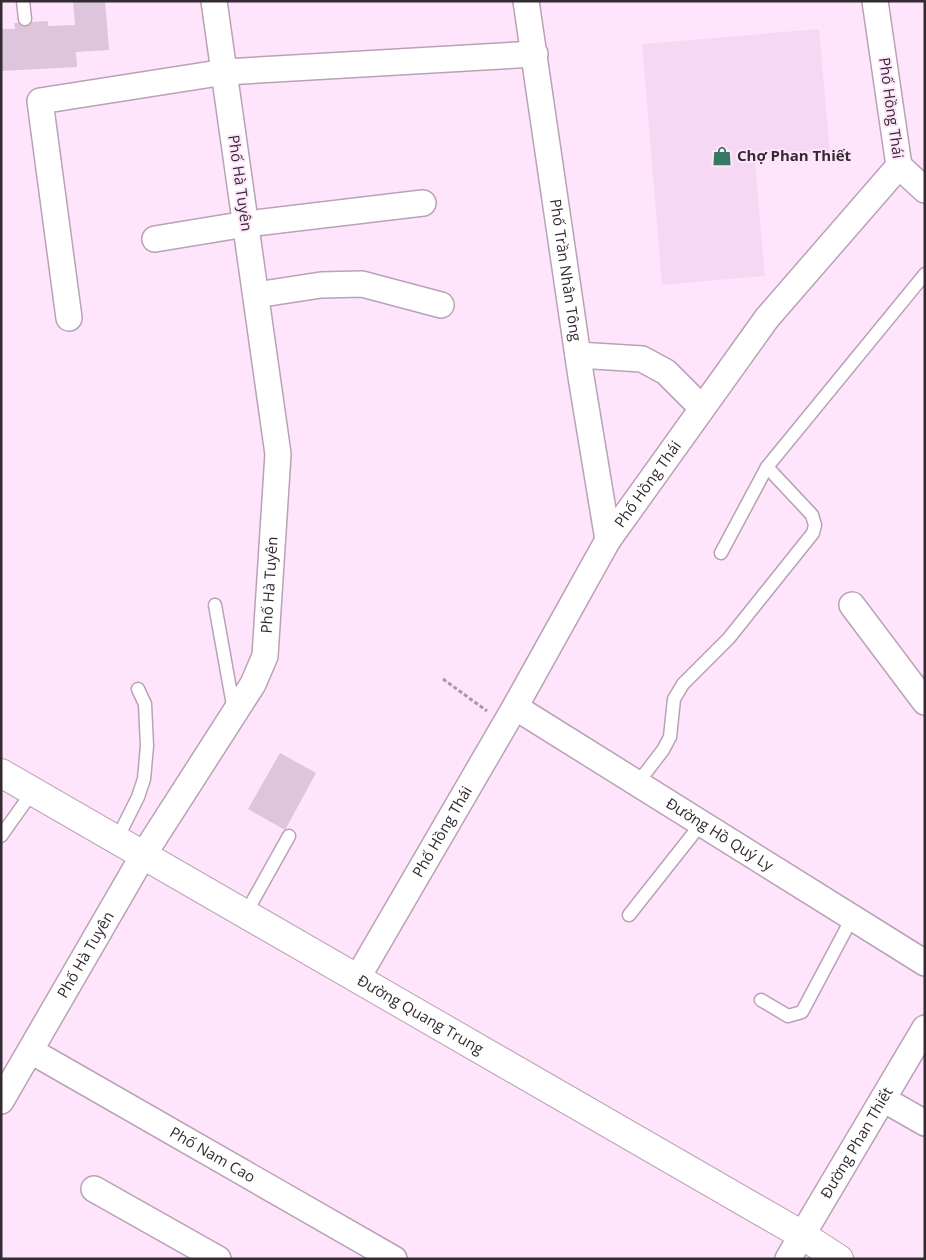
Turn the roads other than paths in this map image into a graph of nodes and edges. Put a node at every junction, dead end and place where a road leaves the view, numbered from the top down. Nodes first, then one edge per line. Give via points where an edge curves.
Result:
1 (23, 1) edge
2 (214, 1) edge
3 (526, 1) edge
4 (875, 1) edge
5 (25, 19) dead end
6 (535, 54) junction
7 (225, 72) junction
8 (899, 166) junction
9 (925, 190) edge
10 (423, 203) dead end
11 (246, 224) junction
12 (154, 238) dead end
13 (925, 274) edge
14 (256, 295) junction
15 (441, 305) dead end
16 (69, 318) dead end
17 (578, 355) junction
18 (702, 408) junction
19 (767, 467) junction
20 (608, 540) junction
21 (721, 553) dead end
22 (215, 605) dead end
23 (852, 605) dead end
24 (138, 689) dead end
25 (925, 702) edge
26 (235, 712) junction
27 (510, 716) junction
28 (1, 773) edge
29 (637, 784) junction
30 (33, 791) junction
31 (701, 824) junction
32 (1, 836) edge
33 (289, 836) dead end
34 (117, 839) junction
35 (144, 854) junction
36 (246, 913) junction
37 (629, 915) dead end
38 (852, 918) junction
39 (925, 964) edge
40 (358, 977) junction
41 (761, 1000) dead end
42 (925, 1028) edge
43 (31, 1051) junction
44 (883, 1099) junction
45 (1, 1101) edge
46 (925, 1123) edge
47 (94, 1189) dead end
48 (802, 1235) junction
49 (218, 1259) edge
50 (394, 1259) edge
51 (788, 1259) edge
52 (839, 1259) edge

1 - 5 lane
2 - 7 street, Phố Hà Tuyên
3 - 6 street, Phố Trần Nhân Tông
4 - 8 street, Phố Hồng Thái
6 - 7 street
6 - 17 street, Phố Trần Nhân Tông
7 - 11 street, Phố Hà Tuyên
7 - 16 street via 40,101
8 - 9 street
8 - 18 street, Phố Hồng Thái via 767,318
10 - 11 street
11 - 12 street
11 - 14 street, Phố Hà Tuyên
13 - 19 lane
14 - 15 street via 321,285 362,284
14 - 26 street, Phố Hà Tuyên via 278,454 265,656 253,684
17 - 18 street via 642,359 666,372
17 - 20 street, Phố Trần Nhân Tông
18 - 20 street, Phố Hồng Thái
19 - 21 lane
19 - 29 lane via 812,516 813,533 712,658 683,684 674,698 670,737
20 - 27 street, Phố Hồng Thái
22 - 26 lane
23 - 25 street
24 - 34 lane via 145,704 147,746 144,779
26 - 35 street, Phố Hà Tuyên
27 - 29 street, Đường Hồ Quý Ly
27 - 40 street, Phố Hồng Thái
28 - 30 main road, Đường Quang Trung
29 - 31 street, Đường Hồ Quý Ly
30 - 32 lane
30 - 34 main road, Đường Quang Trung
31 - 37 lane
31 - 38 street, Đường Hồ Quý Ly
33 - 36 lane
34 - 35 main road, Đường Quang Trung
35 - 36 main road, Đường Quang Trung
35 - 43 street, Phố Hà Tuyên
36 - 40 main road, Đường Quang Trung
38 - 39 street, Đường Hồ Quý Ly
38 - 41 lane via 802,1012 788,1016
40 - 48 main road, Đường Quang Trung
42 - 44 street, Đường Phan Thiết
43 - 45 street, Phố Hà Tuyên
43 - 50 street, Phố Nam Cao
44 - 46 street
44 - 48 street, Đường Phan Thiết
47 - 49 street
48 - 51 street, Đường Phan Thiết
48 - 52 main road, Đường Quang Trung

